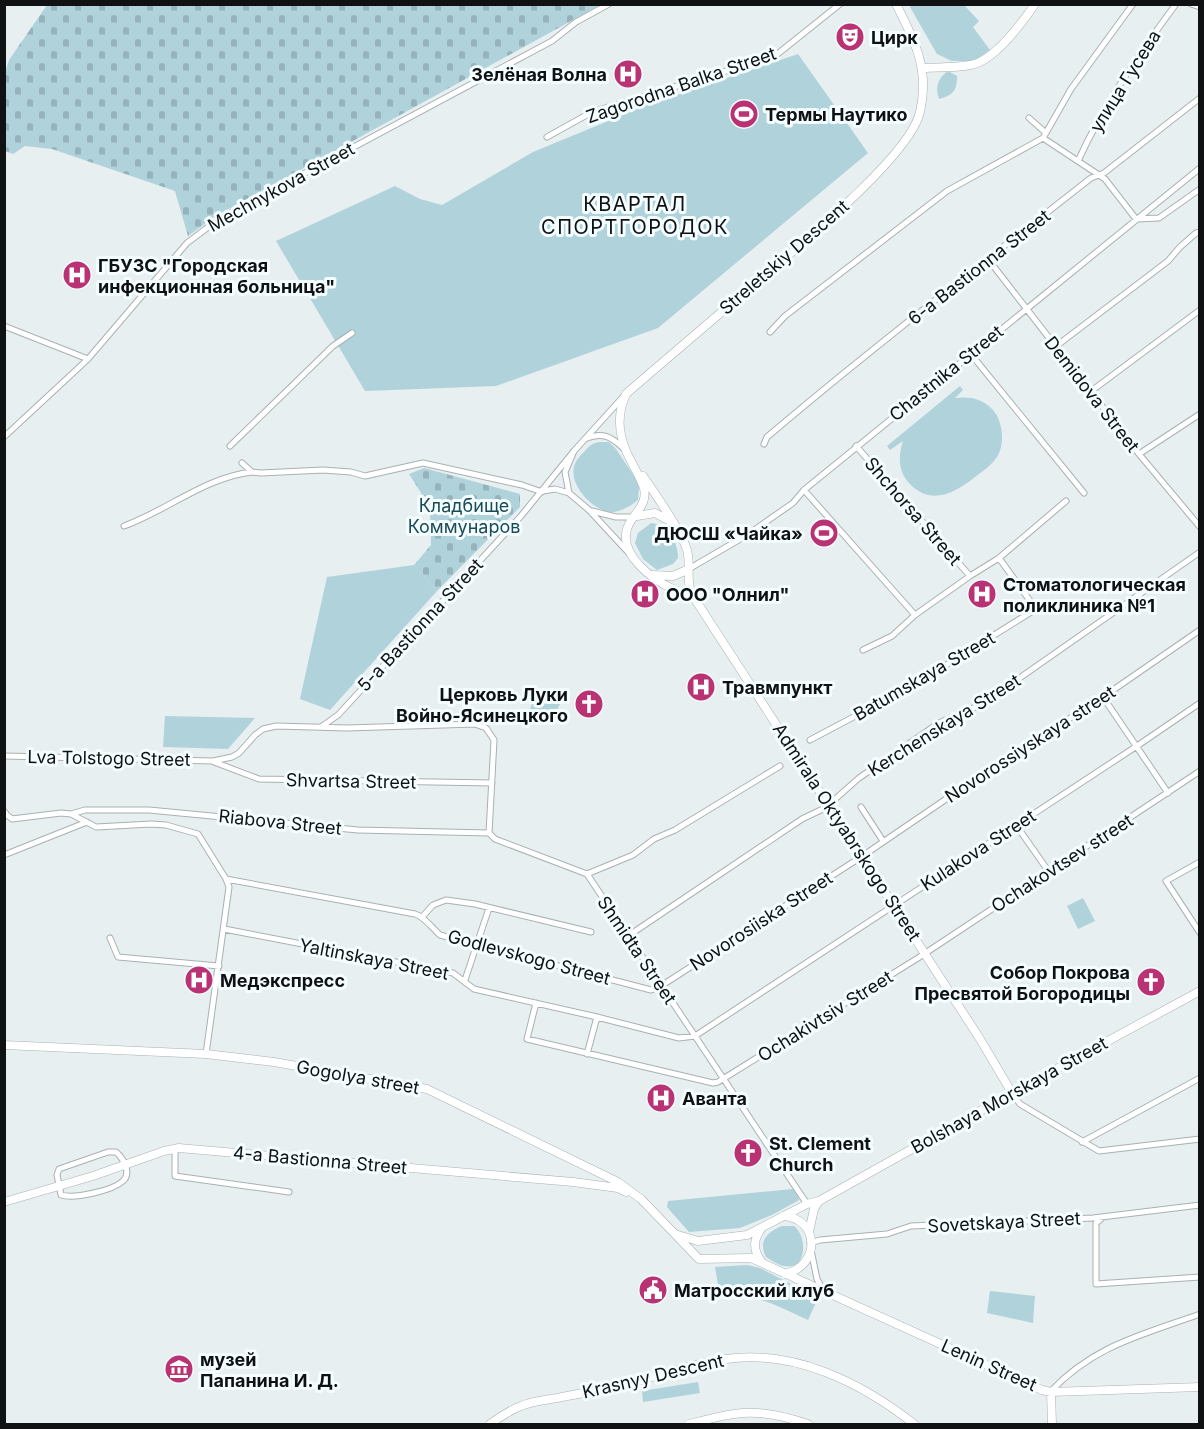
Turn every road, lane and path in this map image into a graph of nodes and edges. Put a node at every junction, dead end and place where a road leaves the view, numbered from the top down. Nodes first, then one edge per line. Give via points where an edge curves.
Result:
1 (609, 4) edge
2 (840, 4) edge
3 (896, 4) edge
4 (1035, 4) edge
5 (1133, 4) edge
6 (1176, 4) edge
7 (1191, 4) edge
8 (1200, 7) edge
9 (923, 68) junction
10 (1200, 98) edge
11 (1029, 118) dead end
12 (1045, 136) junction
13 (547, 137) dead end
14 (1078, 161) junction
15 (1200, 168) edge
16 (1098, 176) junction
17 (1200, 189) edge
18 (1136, 219) junction
19 (1200, 232) edge
20 (988, 259) junction
21 (1026, 309) junction
22 (1200, 310) edge
23 (4, 326) edge
24 (770, 332) dead end
25 (352, 333) dead end
26 (1055, 347) junction
27 (970, 353) junction
28 (88, 359) junction
29 (1090, 392) junction
30 (626, 394) junction
31 (1200, 414) edge
32 (4, 437) edge
33 (584, 439) junction
34 (764, 444) dead end
35 (230, 446) dead end
36 (856, 446) junction
37 (623, 448) junction
38 (574, 451) junction
39 (1139, 454) junction
40 (242, 463) dead end
41 (252, 472) junction
42 (804, 490) junction
43 (542, 492) junction
44 (569, 493) junction
45 (1084, 494) dead end
46 (1066, 501) dead end
47 (590, 510) junction
48 (634, 517) junction
49 (673, 524) junction
50 (124, 526) dead end
51 (1200, 527) edge
52 (1200, 552) edge
53 (632, 557) junction
54 (999, 558) junction
55 (687, 570) junction
56 (649, 574) junction
57 (970, 576) junction
58 (691, 593) junction
59 (915, 615) junction
60 (1200, 630) edge
61 (863, 651) dead end
62 (1103, 697) junction
63 (1200, 703) edge
64 (338, 715) junction
65 (320, 727) junction
66 (347, 728) junction
67 (810, 740) dead end
68 (1137, 746) junction
69 (4, 756) edge
70 (213, 761) junction
71 (780, 766) dead end
72 (1200, 771) edge
73 (492, 783) junction
74 (1168, 793) junction
75 (828, 805) junction
76 (861, 807) dead end
77 (4, 811) edge
78 (71, 814) junction
79 (87, 822) junction
80 (1016, 825) junction
81 (489, 833) junction
82 (883, 841) junction
83 (4, 855) edge
84 (861, 857) junction
85 (1200, 862) edge
86 (1049, 872) junction
87 (587, 874) junction
88 (226, 879) junction
89 (893, 906) junction
90 (489, 908) junction
91 (423, 916) junction
92 (224, 930) junction
93 (591, 932) dead end
94 (1200, 933) edge
95 (628, 936) junction
96 (110, 938) dead end
97 (478, 945) junction
98 (924, 953) junction
99 (219, 966) junction
100 (465, 980) junction
101 (661, 986) junction
102 (1200, 991) edge
103 (536, 1003) junction
104 (597, 1017) junction
105 (695, 1036) junction
106 (4, 1045) edge
107 (206, 1054) junction
108 (587, 1054) junction
109 (724, 1078) junction
110 (1200, 1078) edge
111 (1012, 1093) junction
112 (1200, 1139) edge
113 (1082, 1142) junction
114 (174, 1149) junction
115 (125, 1165) junction
116 (58, 1186) junction
117 (289, 1192) dead end
118 (641, 1199) junction
119 (819, 1201) junction
120 (4, 1202) edge
121 (807, 1204) junction
122 (1200, 1206) edge
123 (783, 1216) junction
124 (1103, 1216) junction
125 (762, 1227) junction
126 (671, 1232) junction
127 (809, 1234) junction
128 (811, 1246) junction
129 (763, 1263) junction
130 (785, 1274) junction
131 (1200, 1277) edge
132 (824, 1291) junction
133 (1200, 1314) edge
134 (1200, 1386) edge
135 (1051, 1392) junction
136 (490, 1425) edge
137 (689, 1425) edge
138 (808, 1425) edge
139 (914, 1425) edge
140 (1052, 1425) edge

1 - 28 street, Mechnykova Street via 552,41 219,219 187,243
2 - 13 street, Zagorodna Balka Street via 775,56 592,112
3 - 9 main road, Streletskiy Descent
4 - 9 main road via 987,59 972,65
5 - 12 street via 1071,88
6 - 14 street, улица Гусева via 1133,62
7 - 8 street
9 - 30 main road, Streletskiy Descent via 920,115 903,145 793,251
10 - 16 street, 6-a Bastionna Street
11 - 12 street
12 - 14 street
12 - 24 street via 947,191 785,316
14 - 16 street
15 - 18 street, Chastnika Street
16 - 18 street via 1105,179
16 - 20 street, 6-a Bastionna Street
17 - 18 street via 1159,218
18 - 21 street, Chastnika Street
19 - 26 street
20 - 21 street, Demidova Street
20 - 34 street, 6-a Bastionna Street via 822,390
21 - 26 street, Demidova Street
21 - 27 street, Chastnika Street
22 - 29 street
23 - 28 street
25 - 35 street via 333,346
26 - 29 street, Demidova Street
27 - 36 street, Chastnika Street
27 - 45 street
28 - 32 street, Mechnykova Street
29 - 39 street, Demidova Street
30 - 33 street
30 - 37 main road, Streletskiy Descent via 618,426
31 - 39 street
33 - 37 street via 610,437
33 - 38 street
36 - 42 street, Chastnika Street
36 - 57 street, Shchorsa Street
37 - 48 main road via 644,492 641,509
37 - 49 main road
38 - 43 street, 5-a Bastionna Street
38 - 44 street via 565,472
39 - 51 street, Demidova Street
40 - 41 street
41 - 43 street via 340,471 365,476 423,463
41 - 50 street via 219,479
42 - 55 street, Chastnika Street via 793,503 747,535
42 - 59 street
43 - 44 street via 555,489
43 - 64 street, 5-a Bastionna Street
44 - 47 street
46 - 54 street
47 - 48 street
47 - 53 street
48 - 49 main road via 655,513
48 - 53 main road via 626,539
49 - 55 main road via 687,551
52 - 75 street, Kerchenskaya Street via 980,705 939,723 859,778
53 - 56 main road
54 - 57 street
54 - 67 street, Batumskaya Street via 1036,609 914,684
55 - 56 main road via 665,576
55 - 58 main road, Admirala Oktyabrskogo Street
56 - 58 main road via 674,590
57 - 59 street
58 - 75 main road, Admirala Oktyabrskogo Street
59 - 61 street via 892,636
60 - 62 street, Novorossiyskaya street
62 - 68 street
62 - 82 street, Novorossiyskaya street
63 - 68 street, Kulakova Street
64 - 65 street, 5-a Bastionna Street
64 - 66 street via 338,722
65 - 66 street
65 - 70 street via 263,729 239,753
66 - 73 street via 471,723 486,728 494,740
68 - 74 street
68 - 80 street, Kulakova Street
69 - 70 street, Lva Tolstogo Street
70 - 73 street, Shvartsa Street via 259,779
71 - 87 street via 633,855
72 - 74 street, Ochakovtsev street
73 - 81 street
74 - 86 street, Ochakovtsev street
75 - 84 main road, Admirala Oktyabrskogo Street
75 - 95 street, Kerchenskaya Street
76 - 82 street
77 - 78 street, Riabova Street via 16,819
78 - 79 street, Riabova Street
78 - 81 street, Riabova Street via 85,810 160,810 358,830
79 - 83 street
79 - 88 street, Riabova Street via 96,826 166,825 198,834
80 - 86 street
80 - 89 street, Kulakova Street
81 - 87 street via 495,839
82 - 84 street, Novorossiyskaya street
84 - 89 main road, Admirala Oktyabrskogo Street
84 - 101 street, Novorosiiska Street
85 - 94 street via 1166,881
86 - 98 street, Ochakovtsev street
87 - 95 street, Shmidta Street
88 - 91 street
88 - 92 street via 229,887
89 - 98 main road, Admirala Oktyabrskogo Street
89 - 105 street, Kulakova Street
90 - 91 street via 446,900 433,905
90 - 93 street
90 - 97 street
91 - 97 street, Godlevskogo Street via 440,935
92 - 99 street
92 - 100 street, Yaltinskaya Street via 453,973
95 - 101 street, Shmidta Street
96 - 99 street via 118,957
97 - 100 street
97 - 101 street, Godlevskogo Street via 651,990
98 - 109 street, Ochakivtsiv Street
98 - 111 main road, Admirala Oktyabrskogo Street
99 - 107 street
100 - 103 street, Yaltinskaya Street via 474,989
101 - 105 street, Shmidta Street
102 - 111 main road, Bolshaya Morskaya Street
103 - 104 street, Yaltinskaya Street
103 - 108 street via 527,1039
104 - 105 street, Yaltinskaya Street via 679,1038
104 - 108 street
105 - 109 street, Shmidta Street
106 - 107 main road, Gogolya street via 44,1043
107 - 118 main road, Gogolya street via 427,1089 575,1159
108 - 109 street via 712,1083
109 - 121 street, Shmidta Street
110 - 113 street
111 - 113 street via 1020,1104
111 - 119 main road, Bolshaya Morskaya Street
112 - 113 street via 1099,1151
114 - 115 main road, 4-a Bastionna Street
114 - 117 street via 175,1176
114 - 118 main road, 4-a Bastionna Street via 573,1182 618,1188
115 - 116 main road, 4-a Bastionna Street
115 - 116 street via 126,1178 103,1190 68,1197 61,1195
115 - 116 street via 116,1152 88,1158 59,1169
116 - 120 main road, 4-a Bastionna Street
118 - 126 main road, Gogolya street
119 - 121 main road, Bolshaya Morskaya Street
119 - 127 main road
121 - 123 main road, Bolshaya Morskaya Street
122 - 124 street, Sovetskaya Street
123 - 125 main road
123 - 127 main road via 799,1220
124 - 128 street, Sovetskaya Street via 911,1226 887,1234 820,1240
124 - 131 street via 1096,1223 1096,1284
125 - 126 main road via 747,1235 698,1241
125 - 129 main road via 755,1245
126 - 129 main road, Gogolya street via 699,1259 751,1258
127 - 128 main road
128 - 130 main road via 803,1266
128 - 132 street via 817,1279
129 - 130 main road
130 - 132 main road, Lenin Street
132 - 135 main road, Lenin Street
133 - 135 street via 1100,1352 1072,1370
134 - 135 main road, Lenin Street
135 - 140 main road
136 - 139 main road, Krasnyy Descent via 532,1403 703,1363 743,1358 792,1363 830,1374 862,1388
137 - 138 main road via 727,1414 757,1412

